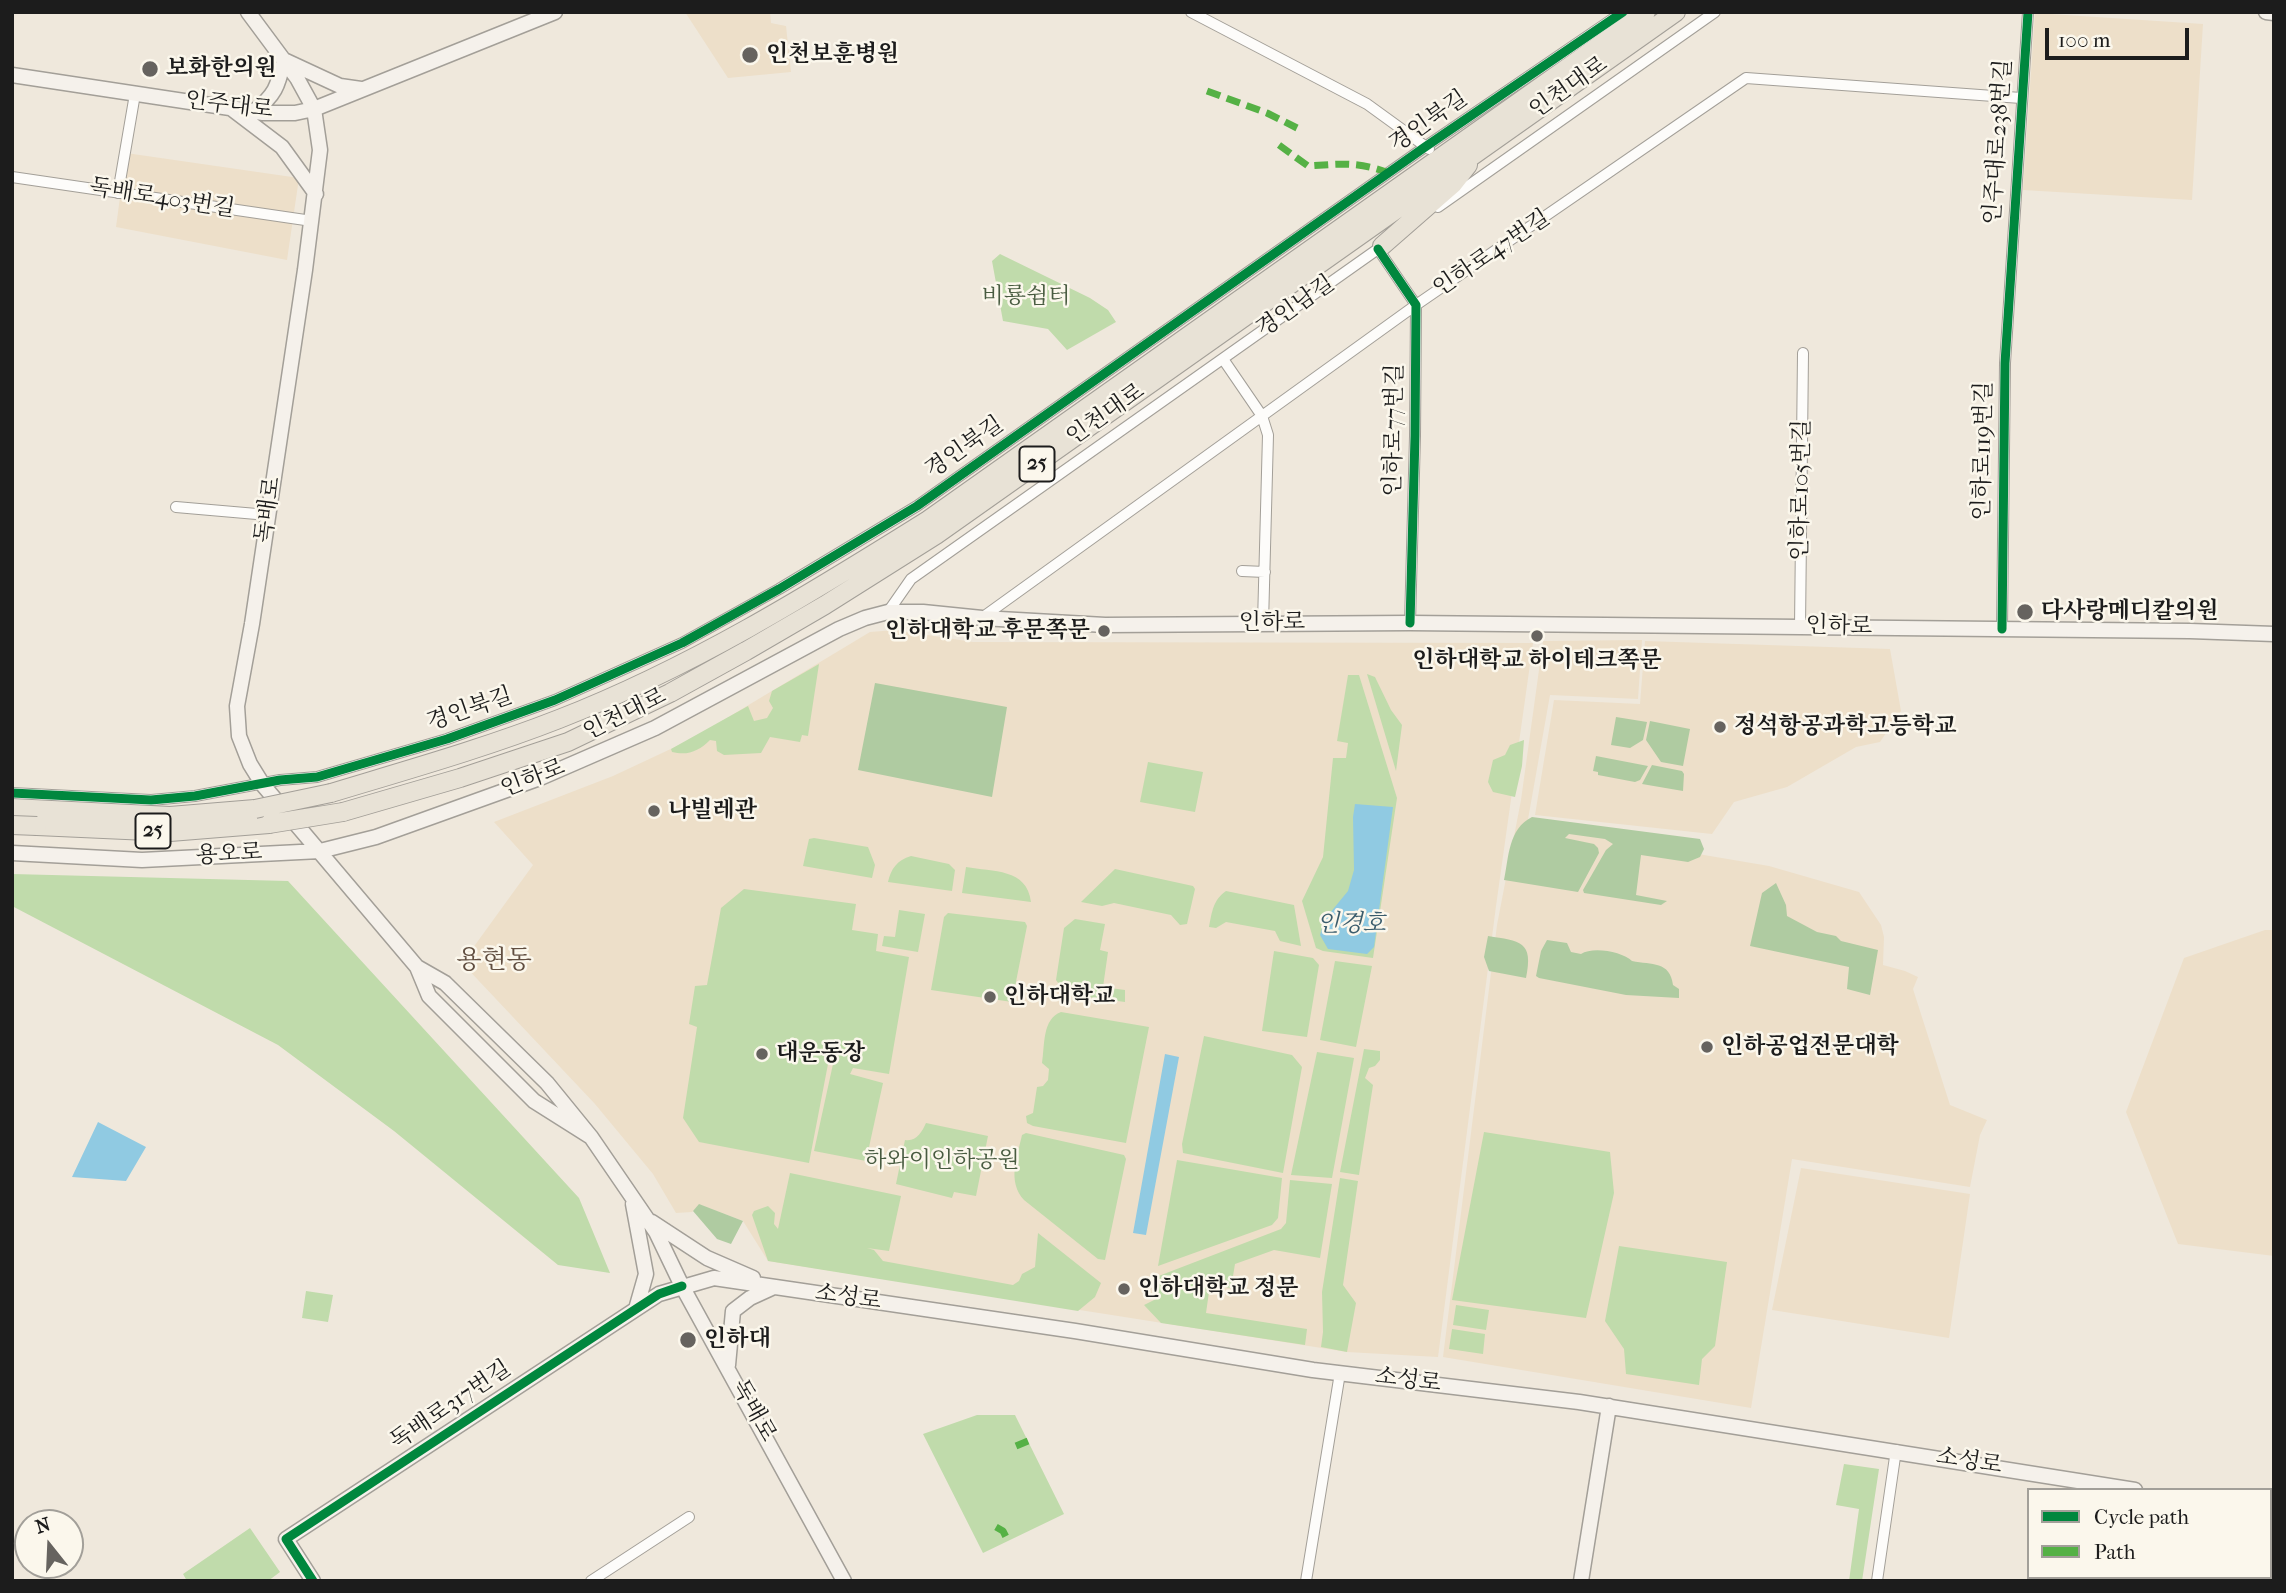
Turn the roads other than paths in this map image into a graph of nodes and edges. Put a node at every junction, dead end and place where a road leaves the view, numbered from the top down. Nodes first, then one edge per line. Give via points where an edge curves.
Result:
1 (248, 12) edge
2 (555, 12) edge
3 (1191, 12) edge
4 (1623, 12) edge
5 (1646, 12) edge
6 (1675, 12) edge
7 (1715, 12) edge
8 (2028, 12) edge
9 (2266, 12) edge
10 (2274, 13) edge
11 (284, 60) junction
12 (12, 75) edge
13 (364, 89) junction
14 (135, 94) junction
15 (2021, 98) junction
16 (231, 108) junction
17 (314, 108) junction
18 (253, 111) junction
19 (1428, 148) junction
20 (1480, 151) junction
21 (12, 177) edge
22 (118, 192) junction
23 (316, 194) junction
24 (312, 222) junction
25 (1380, 248) junction
26 (2009, 274) joint
27 (1416, 305) junction
28 (1803, 353) dead end
29 (1223, 359) junction
30 (1262, 416) junction
31 (176, 507) dead end
32 (268, 516) junction
33 (1242, 571) dead end
34 (1265, 572) junction
35 (888, 612) junction
36 (982, 618) junction
37 (1263, 623) junction
38 (1410, 623) junction
39 (1800, 627) junction
40 (2002, 629) junction
41 (2274, 634) edge
42 (264, 785) junction
43 (12, 793) edge
44 (18, 809) edge
45 (12, 825) edge
46 (320, 851) junction
47 (12, 853) edge
48 (417, 967) junction
49 (591, 1138) junction
50 (632, 1196) junction
51 (648, 1220) junction
52 (682, 1286) junction
53 (774, 1287) junction
54 (636, 1308) junction
55 (727, 1366) junction
56 (1340, 1373) junction
57 (1609, 1406) junction
58 (1896, 1450) junction
59 (2123, 1488) edge
60 (689, 1517) dead end
61 (313, 1581) edge
62 (591, 1581) edge
63 (844, 1581) edge
64 (1306, 1581) edge
65 (1581, 1581) edge
66 (1877, 1581) edge

1 - 11 main road, 독배로
2 - 13 main road, 인주대로
3 - 19 street via 1367,104
4 - 19 street, 경인북길
5 - 44 highway, 인천대로 / 25, bridge via 928,520 815,591 668,670 559,719 331,793 255,809 170,816
6 - 20 highway, 인천대로 / 25
7 - 25 street, 경인남길
8 - 15 street, 인주대로238번길
9 - 10 main road
11 - 13 main road via 341,86
11 - 17 main road, 독배로
11 - 18 main road via 269,100
12 - 14 main road, 인주대로
13 - 17 main road, 인주대로
14 - 16 main road, 인주대로
14 - 22 street
15 - 26 street, 인주대로238번길
15 - 27 street, 인하로47번길 via 1746,78
16 - 18 main road, 인주대로
16 - 23 main road via 282,146
17 - 18 main road, 인주대로 via 295,113
17 - 23 main road, 독배로 via 320,150
19 - 42 street, 경인북길 via 917,506 693,637 555,700 447,739 317,778
20 - 25 highway via 1454,184
20 - 45 highway, 인천대로 / 25, bridge via 947,527 825,605 670,693 568,742 343,812 269,824 170,832
21 - 22 street, 독배로403번길
22 - 24 street, 독배로403번길
23 - 24 main road, 독배로
24 - 32 main road, 독배로
25 - 27 street
25 - 29 street, 경인남길
26 - 40 street, 인하로119번길
27 - 30 street, 인하로47번길
27 - 38 street, 인하로77번길
28 - 39 street, 인하로105번길
29 - 30 street
29 - 35 street, 경인남길 via 911,579
30 - 34 street via 1268,435
30 - 36 street, 인하로47번길
31 - 32 street
32 - 42 main road, 독배로 via 237,706 239,736
33 - 34 street
34 - 37 street
35 - 36 main road, 인하로
35 - 46 main road, 인하로 via 839,629 655,728 540,778 376,837
36 - 37 main road, 인하로 via 1105,625
37 - 38 main road, 인하로
38 - 39 main road, 인하로
39 - 40 main road, 인하로
40 - 41 main road, 인하로
42 - 43 street, 경인북길 via 151,800
42 - 46 main road, 독배로
46 - 47 main road, 용오로 via 142,860
46 - 48 main road, 독배로
48 - 49 main road, 독배로 via 446,982 547,1083
48 - 49 main road, 독배로 via 429,996 534,1101
49 - 50 main road, 독배로
50 - 51 main road, 독배로
50 - 54 main road via 646,1274
51 - 52 main road, 독배로
51 - 53 main road via 707,1258
52 - 53 main road, 소성로 via 714,1278
52 - 54 main road, 독배로317번길
52 - 55 main road, 독배로
53 - 55 main road via 733,1311
53 - 56 main road, 소성로
54 - 61 main road, 독배로317번길 via 286,1539
55 - 63 main road, 독배로
56 - 57 main road, 소성로
56 - 64 street
57 - 58 main road, 소성로
57 - 65 main road
58 - 59 main road, 소성로
58 - 66 street
60 - 62 street

